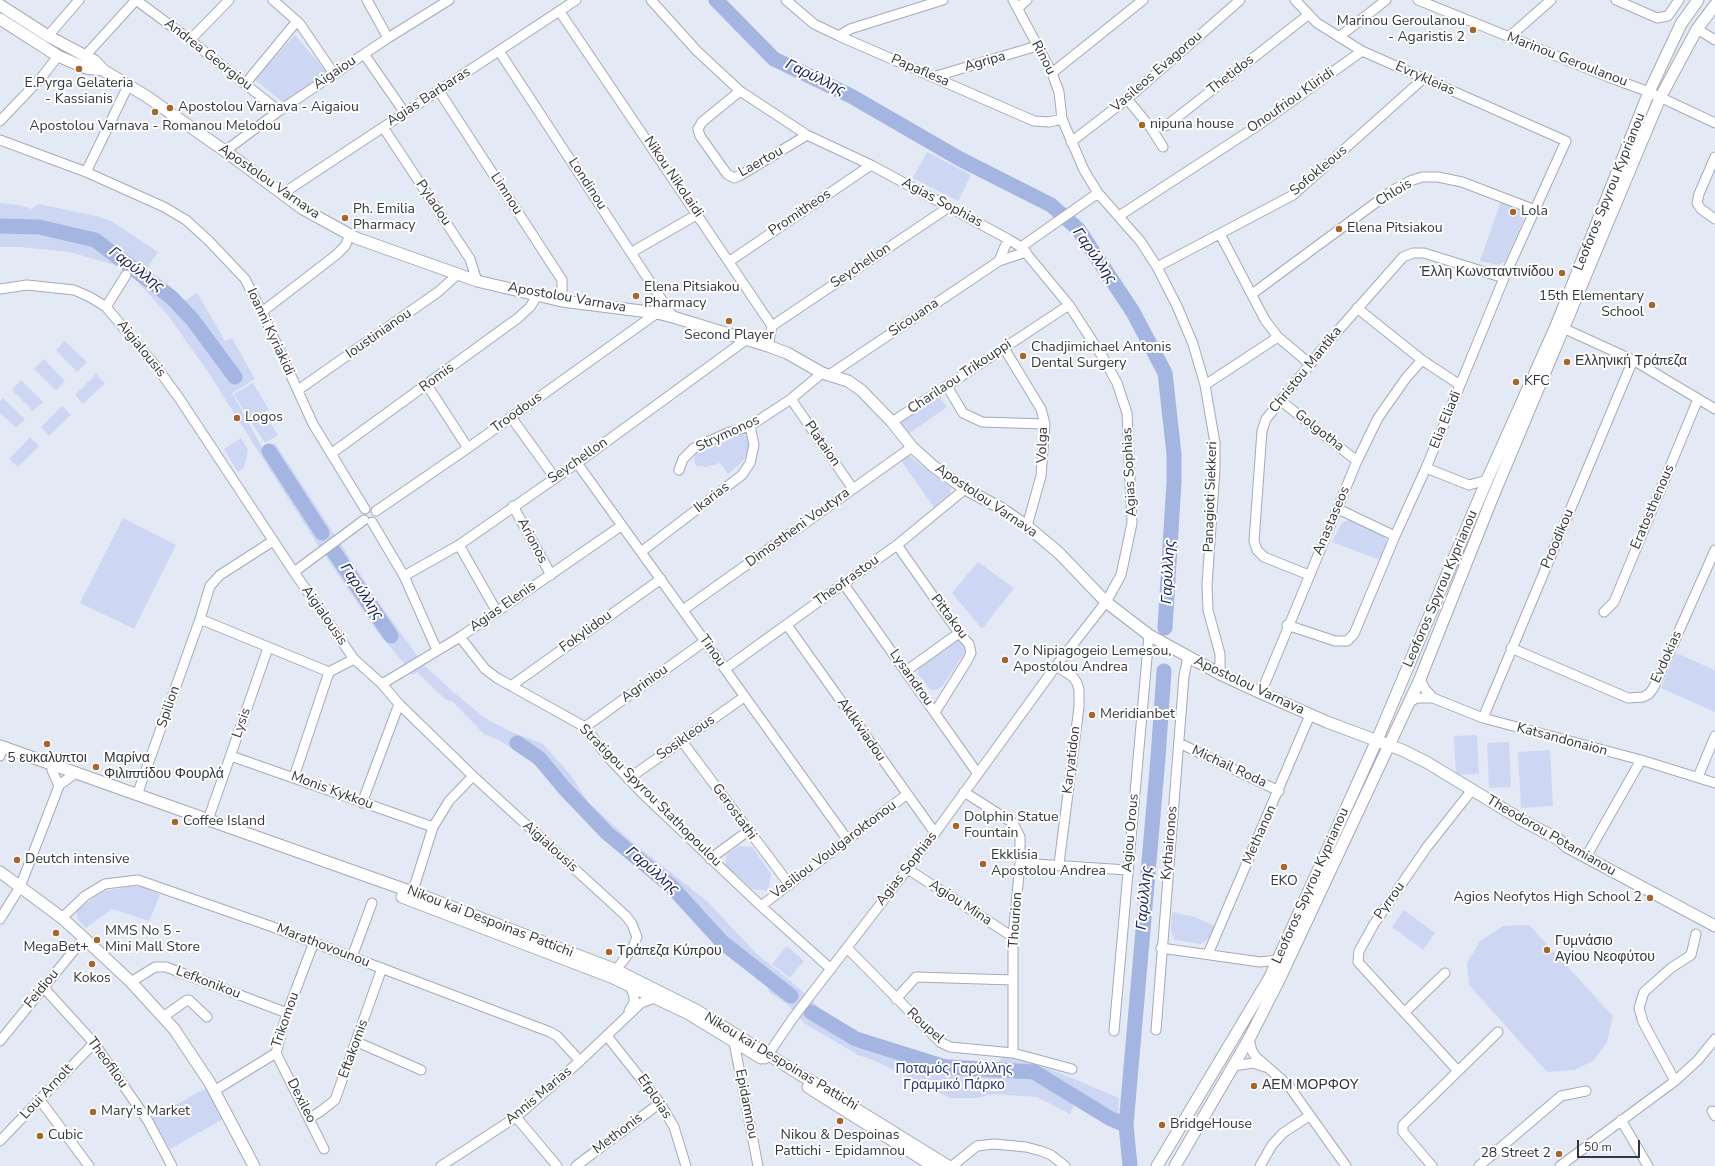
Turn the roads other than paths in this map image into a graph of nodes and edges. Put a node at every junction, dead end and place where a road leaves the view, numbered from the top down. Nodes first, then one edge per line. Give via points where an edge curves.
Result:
1 (79, 0) edge
2 (136, 0) edge
3 (229, 0) edge
4 (273, 0) edge
5 (367, 0) edge
6 (449, 0) edge
7 (576, 0) edge
8 (651, 0) edge
9 (786, 0) edge
10 (943, 0) edge
11 (1027, 0) edge
12 (1143, 0) edge
13 (1240, 0) edge
14 (1295, 0) edge
15 (1386, 0) edge
16 (1418, 0) edge
17 (1551, 0) edge
18 (1616, 0) edge
19 (1678, 0) edge
20 (1698, 0) edge
21 (1015, 4) edge
22 (1715, 5) edge
23 (4, 7) edge
24 (560, 12) junction
25 (1308, 15) junction
26 (0, 19) edge
27 (297, 21) junction
28 (1696, 29) junction
29 (48, 36) junction
30 (839, 36) junction
31 (388, 38) junction
32 (1339, 38) junction
33 (1509, 38) junction
34 (190, 40) junction
35 (1715, 40) edge
36 (1037, 46) junction
37 (499, 51) junction
38 (1362, 52) junction
39 (364, 54) junction
40 (58, 56) junction
41 (85, 56) junction
42 (104, 70) junction
43 (1052, 73) junction
44 (334, 74) junction
45 (932, 77) junction
46 (1424, 78) junction
47 (245, 84) junction
48 (128, 86) junction
49 (439, 91) junction
50 (740, 91) junction
51 (1649, 92) junction
52 (1660, 98) junction
53 (1127, 99) junction
54 (279, 111) junction
55 (405, 113) junction
56 (1062, 119) junction
57 (0, 120) edge
58 (1715, 123) edge
59 (383, 127) junction
60 (1151, 128) junction
61 (808, 135) junction
62 (0, 140) edge
63 (1566, 141) joint
64 (1071, 142) junction
65 (1163, 147) dead end
66 (225, 151) junction
67 (1715, 157) edge
68 (871, 166) junction
69 (86, 172) junction
70 (1098, 193) junction
71 (282, 194) junction
72 (949, 207) junction
73 (1534, 210) junction
74 (698, 214) junction
75 (1119, 216) junction
76 (1715, 219) edge
77 (1220, 234) junction
78 (350, 235) junction
79 (1008, 239) junction
80 (1023, 250) junction
81 (632, 252) junction
82 (730, 261) junction
83 (999, 261) junction
84 (1157, 267) junction
85 (126, 275) dead end
86 (457, 275) junction
87 (1504, 278) junction
88 (477, 281) junction
89 (0, 290) edge
90 (1252, 294) junction
91 (537, 296) junction
92 (562, 301) junction
93 (1069, 305) junction
94 (106, 307) junction
95 (1357, 308) junction
96 (262, 312) junction
97 (657, 313) junction
98 (673, 317) junction
99 (772, 326) junction
100 (1565, 329) junction
101 (1278, 337) junction
102 (747, 339) junction
103 (768, 346) junction
104 (1004, 348) junction
105 (1422, 360) junction
106 (1633, 360) junction
107 (1310, 364) junction
108 (826, 374) junction
109 (427, 385) junction
110 (1205, 385) junction
111 (1460, 385) junction
112 (947, 386) junction
113 (298, 390) junction
114 (791, 399) junction
115 (1698, 399) junction
116 (1280, 401) junction
117 (1715, 409) edge
118 (511, 418) junction
119 (892, 422) junction
120 (1045, 424) junction
121 (750, 426) junction
122 (912, 447) junction
123 (468, 448) junction
124 (332, 453) junction
125 (1357, 461) junction
126 (577, 463) junction
127 (1426, 468) junction
128 (679, 470) dead end
129 (555, 478) junction
130 (1487, 480) junction
131 (1469, 485) junction
132 (853, 488) junction
133 (965, 489) junction
134 (1478, 502) junction
135 (514, 506) junction
136 (365, 509) junction
137 (1338, 509) junction
138 (376, 511) junction
139 (368, 521) junction
140 (621, 526) junction
141 (1027, 526) junction
142 (1395, 536) junction
143 (273, 541) junction
144 (459, 545) junction
145 (898, 545) junction
146 (1715, 550) edge
147 (641, 552) junction
148 (294, 572) junction
149 (1309, 574) junction
150 (550, 575) junction
151 (404, 576) junction
152 (661, 579) junction
153 (843, 583) junction
154 (1106, 602) junction
155 (683, 610) junction
156 (497, 612) junction
157 (1604, 612) dead end
158 (200, 619) junction
159 (787, 625) junction
160 (1287, 626) junction
161 (959, 633) junction
162 (1149, 635) junction
163 (460, 637) junction
164 (704, 641) junction
165 (268, 648) junction
166 (1511, 648) junction
167 (437, 650) junction
168 (1188, 657) junction
169 (354, 659) junction
170 (1056, 666) junction
171 (725, 669) junction
172 (906, 671) junction
173 (328, 672) junction
174 (1220, 674) junction
175 (1420, 679) junction
176 (382, 684) junction
177 (511, 686) junction
178 (1261, 692) junction
179 (744, 697) junction
180 (1433, 698) junction
181 (1409, 702) junction
182 (399, 704) junction
183 (935, 712) junction
184 (1310, 715) junction
185 (1482, 718) junction
186 (585, 727) junction
187 (1715, 736) edge
188 (681, 740) junction
189 (1377, 740) junction
190 (1178, 743) junction
191 (1389, 745) junction
192 (0, 752) edge
193 (231, 756) junction
194 (1641, 760) junction
195 (52, 770) junction
196 (978, 774) junction
197 (73, 775) junction
198 (473, 776) junction
199 (294, 777) junction
200 (628, 778) junction
201 (1698, 778) junction
202 (1715, 783) edge
203 (60, 785) junction
204 (1472, 790) junction
205 (1279, 791) junction
206 (964, 792) junction
207 (906, 795) junction
208 (137, 796) junction
209 (362, 803) junction
210 (208, 820) junction
211 (433, 827) junction
212 (748, 832) junction
213 (935, 833) junction
214 (847, 839) junction
215 (1586, 857) junction
216 (710, 859) junction
217 (1020, 862) junction
218 (1058, 864) junction
219 (906, 868) junction
220 (1127, 870) junction
221 (0, 872) edge
222 (789, 884) junction
223 (20, 887) junction
224 (412, 896) junction
225 (372, 903) dead end
226 (761, 906) junction
227 (62, 918) junction
228 (0, 919) edge
229 (1715, 926) edge
230 (1696, 934) dead end
231 (1014, 937) junction
232 (84, 938) junction
233 (314, 942) junction
234 (1162, 948) junction
235 (848, 949) junction
236 (1208, 954) junction
237 (352, 957) junction
238 (1278, 960) junction
239 (1260, 962) junction
240 (382, 968) junction
241 (831, 969) junction
242 (616, 970) junction
243 (1445, 973) dead end
244 (1270, 977) junction
245 (1013, 980) junction
246 (131, 982) junction
247 (630, 986) junction
248 (44, 988) junction
249 (649, 994) junction
250 (896, 999) junction
251 (1405, 1012) junction
252 (287, 1013) junction
253 (628, 1014) junction
254 (163, 1017) junction
255 (207, 1017) dead end
256 (1156, 1030) dead end
257 (1114, 1031) dead end
258 (1498, 1032) dead end
259 (607, 1036) junction
260 (1249, 1039) junction
261 (1715, 1040) edge
262 (0, 1041) edge
263 (357, 1042) junction
264 (734, 1042) junction
265 (94, 1043) junction
266 (276, 1053) junction
267 (1013, 1053) junction
268 (766, 1057) junction
269 (580, 1061) junction
270 (1233, 1066) junction
271 (1271, 1068) junction
272 (1072, 1069) dead end
273 (421, 1070) dead end
274 (1458, 1071) junction
275 (1675, 1081) junction
276 (214, 1091) junction
277 (1586, 1091) dead end
278 (40, 1100) junction
279 (660, 1103) junction
280 (1309, 1116) junction
281 (516, 1117) junction
282 (310, 1118) junction
283 (1621, 1120) junction
284 (0, 1141) edge
285 (324, 1149) dead end
286 (89, 1166) edge
287 (172, 1166) edge
288 (254, 1166) edge
289 (441, 1166) edge
290 (557, 1166) edge
291 (576, 1166) edge
292 (686, 1166) edge
293 (756, 1166) edge
294 (933, 1166) edge
295 (948, 1166) edge
296 (952, 1166) edge
297 (1065, 1166) edge
298 (1157, 1166) edge
299 (1175, 1166) edge
300 (1260, 1166) edge
301 (1346, 1166) edge
302 (1432, 1166) edge
303 (1479, 1166) edge
304 (1560, 1166) edge
305 (1648, 1166) edge

1 - 29 street
2 - 34 street, Andrea Georgiou
2 - 41 street
3 - 34 street
4 - 27 street
5 - 31 street
6 - 31 street, Aigaiou
7 - 24 street, Agias Barbaras
8 - 50 street, Agias Sophias via 697,51
9 - 30 street, Papaflesa via 814,24
10 - 30 street via 850,29
11 - 21 street
12 - 43 street
13 - 53 street, Vasileos Evagorou
14 - 25 street, Evrykleias
15 - 32 street
16 - 33 street, Marinou Geroulanou
17 - 33 street
18 - 19 street via 1657,18 1668,16
20 - 51 main road, Leoforos Spyrou Kyprianou via 1681,24
21 - 36 street, Rinou
22 - 28 main road, Leoforos Spyrou Kyprianou
23 - 29 main road, Apostolou Varnava
24 - 37 street, Agias Barbaras
24 - 74 street, Nikou Nikolaidi
25 - 32 street, Evrykleias
25 - 60 street, Thetidos via 1166,126
26 - 40 main road, Apostolou Varnava
27 - 44 street
27 - 47 street
28 - 35 street
28 - 52 main road, Leoforos Spyrou Kyprianou
29 - 41 main road, Apostolou Varnava
30 - 45 street, Papaflesa
31 - 39 street, Aigaiou
32 - 38 street, Evrykleias
33 - 51 street, Marinou Geroulanou
34 - 47 street, Andrea Georgiou
36 - 43 street, Rinou
36 - 45 street, Agripa
37 - 49 street, Agias Barbaras
37 - 81 street, Londinou
38 - 46 street, Evrykleias
38 - 75 street, Onoufriou Kliridi via 1257,126
39 - 44 street, Aigaiou
39 - 55 street
40 - 42 main road, Apostolou Varnava via 86,68
40 - 57 street via 41,78
41 - 42 main road, Apostolou Varnava
42 - 48 main road, Apostolou Varnava
43 - 56 street, Rinou via 1059,92
44 - 54 street, Aigaiou
45 - 56 street, Papaflesa via 1034,121 1049,122
46 - 63 street, Evrykleias
46 - 77 street, Sofokleous via 1293,194
47 - 54 street, Andrea Georgiou
48 - 66 main road, Apostolou Varnava
48 - 69 street
49 - 55 street, Agias Barbaras
49 - 92 street, Limnou via 562,280
50 - 61 street, Agias Sophias
50 - 61 street, Laertou via 702,122 698,129 700,136 727,174 734,178 741,175
51 - 52 street, Marinou Geroulanou
51 - 130 main road, Leoforos Spyrou Kyprianou via 1556,326
52 - 58 street, Marinou Geroulanou
52 - 100 main road, Leoforos Spyrou Kyprianou
53 - 60 street
53 - 64 street, Vasileos Evagorou
54 - 66 street, Aigaiou
55 - 59 street, Agias Barbaras
56 - 64 street, Panagioti Siekkeri
59 - 71 street, Agias Barbaras
59 - 88 street, Pyladou via 470,259
60 - 65 street
61 - 68 street, Agias Sophias
62 - 69 street, Ioanni Kyriakidi
63 - 73 street, Elia Eliadi
64 - 70 street, Panagioti Siekkeri
66 - 71 main road, Apostolou Varnava
67 - 76 street via 1697,203 1701,210
68 - 72 street, Agias Sophias
68 - 82 street, Promitheos
69 - 96 street, Ioanni Kyriakidi via 164,207 186,220 245,279
70 - 75 street, Panagioti Siekkeri
70 - 80 street, Sicouana via 1044,231
71 - 78 main road, Apostolou Varnava via 303,209
72 - 79 street, Agias Sophias
72 - 99 street, Seychellon
73 - 87 street, Elia Eliadi
73 - 90 street, Chlois via 1462,182 1422,177 1393,190
74 - 81 street
74 - 82 street, Nikou Nikolaidi
75 - 84 street, Panagioti Siekkeri via 1141,242
77 - 84 street, Sofokleous
77 - 90 street
78 - 86 main road, Apostolou Varnava
78 - 96 street via 345,246 336,255
79 - 80 street, Agias Sophias
79 - 83 street
80 - 83 street, Sicouana
80 - 93 street, Agias Sophias
81 - 98 street, Londinou
82 - 99 street, Nikou Nikolaidi
83 - 108 street, Sicouana
84 - 110 street, Panagioti Siekkeri via 1193,344
85 - 94 street
86 - 88 main road, Apostolou Varnava
86 - 113 street, Ioustinianou via 438,292
87 - 95 street, Christou Mantika via 1424,253 1413,253 1403,257
87 - 111 street, Elia Eliadi
88 - 91 main road, Apostolou Varnava
89 - 94 street, Aigialousis via 27,284 74,290
90 - 101 street via 1265,320
91 - 92 main road, Apostolou Varnava
91 - 109 street, Romis via 518,318
92 - 97 main road, Apostolou Varnava
93 - 104 street, Charilaou Trikouppi
93 - 154 street, Agias Sophias via 1117,383 1127,413 1132,523 1121,575
94 - 143 street, Aigialousis via 180,398
95 - 105 street
95 - 107 street, Christou Mantika
96 - 113 street, Ioanni Kyriakidi
97 - 98 main road, Apostolou Varnava
97 - 118 street, Troodous
98 - 102 main road, Apostolou Varnava
99 - 103 street
100 - 106 street
100 - 175 main road, Leoforos Spyrou Kyprianou via 1491,501
101 - 107 street
101 - 110 street
102 - 103 main road, Apostolou Varnava
102 - 126 street, Seychellon
103 - 108 main road, Apostolou Varnava
104 - 112 street, Charilaou Trikouppi
104 - 120 street, Volga via 1041,410
105 - 111 street
105 - 125 street, Anastaseos via 1378,418
106 - 115 street
106 - 166 street, Proodikou
107 - 116 street, Christou Mantika
108 - 114 street, Strymonos
108 - 119 main road, Apostolou Varnava via 853,384
109 - 123 street
109 - 124 street, Romis
110 - 174 street, Panagioti Siekkeri via 1215,443 1207,585 1208,610 1220,654
111 - 127 street, Elia Eliadi
112 - 119 street, Charilaou Trikouppi
112 - 120 street via 963,414 982,422
113 - 124 street, Ioanni Kyriakidi via 313,424
114 - 121 street, Strymonos
114 - 132 street, Plataion
115 - 117 street
115 - 157 street, Eratosthenous via 1614,602
116 - 125 street, Golgotha
116 - 149 street, Christou Mantika via 1266,419 1262,431 1254,541 1257,550 1264,557
118 - 123 street, Troodous
118 - 129 street
119 - 122 main road, Apostolou Varnava
120 - 141 street, Volga via 1041,476
121 - 128 street, Strymonos via 694,448 683,459
121 - 147 street, Ikarias via 754,445 750,463 742,475
122 - 132 street, Dimostheni Voutyra
122 - 133 main road, Apostolou Varnava
123 - 138 street, Troodous
124 - 136 street, Ioanni Kyriakidi
125 - 137 street, Anastaseos
126 - 129 street, Seychellon
126 - 140 street, Tinou
127 - 131 street
127 - 142 street, Elia Eliadi
129 - 135 street, Seychellon
130 - 131 street
130 - 134 main road, Leoforos Spyrou Kyprianou
131 - 134 street
132 - 155 street, Dimostheni Voutyra
133 - 141 main road, Apostolou Varnava
133 - 145 street, Theofrastou
134 - 189 main road, Leoforos Spyrou Kyprianou
135 - 144 street, Seychellon
135 - 150 street, Arionos
136 - 138 street via 370,507
136 - 139 street via 362,513
137 - 142 street
137 - 149 street, Anastaseos
138 - 139 street via 377,516
139 - 148 street via 342,536
139 - 151 street
140 - 147 street, Tinou
140 - 150 street, Agias Elenis
141 - 154 main road, Apostolou Varnava via 1059,553
142 - 160 street, Elia Eliadi via 1354,634 1347,641 1335,641
143 - 148 street, Aigialousis
143 - 158 street, Spilion via 220,575 210,586
144 - 151 street, Seychellon
144 - 156 street
145 - 153 street, Theofrastou
145 - 161 street, Pittakou
146 - 166 street, Evdokias via 1654,687 1643,697 1628,698
147 - 152 street, Tinou
148 - 169 street, Aigialousis
149 - 160 street, Anastaseos
150 - 156 street, Agias Elenis
151 - 167 street
152 - 155 street, Tinou
152 - 177 street, Fokylidou
153 - 159 street, Theofrastou
153 - 172 street, Lysandrou
154 - 162 main road, Apostolou Varnava
154 - 170 street, Agias Sophias
155 - 164 street, Tinou
156 - 163 street, Agias Elenis
158 - 165 street
158 - 208 street, Spilion
159 - 171 street, Theofrastou
159 - 207 street, Aklkiviadou
160 - 178 street, Anastaseos
161 - 172 street
161 - 183 street, Pittakou via 969,644 971,653
162 - 168 main road, Apostolou Varnava
162 - 220 street, Agiou Orous
163 - 167 street, Agias Elenis
163 - 177 street, Stratigou Spyrou Stathopoulou via 485,669
164 - 171 street, Tinou
164 - 186 street, Agriniou
165 - 173 street
165 - 193 street, Lysis
166 - 185 street, Proodikou
167 - 176 street, Agias Elenis
168 - 174 main road, Apostolou Varnava
168 - 190 street, Kythaironos
169 - 173 street
169 - 176 street, Aigialousis
170 - 196 street, Agias Sophias
170 - 218 street, Karyatidon via 1073,677 1079,690 1079,707
171 - 179 street, Tinou
172 - 183 street, Lysandrou
173 - 199 street
174 - 178 main road, Apostolou Varnava
175 - 180 street via 1424,689
175 - 181 main road, Leoforos Spyrou Kyprianou
176 - 182 street, Aigialousis
177 - 186 street, Stratigou Spyrou Stathopoulou
178 - 184 main road, Apostolou Varnava
179 - 188 street, Sosikleous
179 - 214 street, Tinou
180 - 181 street via 1417,698
180 - 185 street, Katsandonaion
181 - 191 main road, Leoforos Spyrou Kyprianou
182 - 198 street, Aigialousis
182 - 209 street
183 - 196 street, Lysandrou
184 - 189 main road, Apostolou Varnava
184 - 205 street, Methanon
185 - 194 street, Katsandonaion
186 - 200 street, Stratigou Spyrou Stathopoulou
187 - 201 street
188 - 200 street, Sosikleous
188 - 212 street, Gerostathi
189 - 191 main road, Apostolou Varnava
189 - 238 main road, Leoforos Spyrou Kyprianou
190 - 205 street, Michail Roda
190 - 234 street, Kythaironos
191 - 204 main road, Theodorou Potamianou via 1428,763
191 - 260 main road, Leoforos Spyrou Kyprianou
192 - 195 main road, Nikou kai Despoinas Pattichi
192 - 197 main road, Nikou kai Despoinas Pattichi
193 - 199 street, Monis Kykkou
193 - 210 street, Lysis
194 - 201 street, Katsandonaion
194 - 215 street
195 - 197 main road, Nikou kai Despoinas Pattichi
195 - 203 street
196 - 206 street, Agias Sophias
197 - 203 street
197 - 208 main road, Nikou kai Despoinas Pattichi
197 - 224 main road, Nikou kai Despoinas Pattichi
198 - 211 street via 449,801
198 - 242 street, Aigialousis via 620,910 632,924 637,937 632,949
199 - 209 street, Monis Kykkou
200 - 216 street, Stratigou Spyrou Stathopoulou
201 - 202 street, Katsandonaion
203 - 223 street
204 - 215 main road, Theodorou Potamianou
204 - 251 street, Pyrrou via 1427,847 1374,924 1359,951 1358,962
205 - 236 street, Methanon
206 - 213 street, Agias Sophias
206 - 217 street, Thourion via 1013,823 1020,837
207 - 213 street, Aklkiviadou
207 - 214 street, Vasiliou Voulgaroktonou
208 - 210 main road, Nikou kai Despoinas Pattichi
209 - 211 street, Monis Kykkou
210 - 224 main road, Nikou kai Despoinas Pattichi
211 - 224 street
212 - 216 street
212 - 222 street, Gerostathi
213 - 219 street, Agias Sophias
214 - 222 street, Vasiliou Voulgaroktonou
215 - 229 main road, Theodorou Potamianou
216 - 226 street, Stratigou Spyrou Stathopoulou
217 - 218 street
217 - 231 street, Thourion
218 - 220 street
219 - 231 street, Agiou Mina
219 - 235 street, Agias Sophias
220 - 257 street, Agiou Orous
221 - 223 main road
222 - 226 street, Vasiliou Voulgaroktonou
223 - 227 main road
223 - 228 street
224 - 242 main road, Nikou kai Despoinas Pattichi
224 - 247 main road, Nikou kai Despoinas Pattichi
225 - 237 street
226 - 241 street, Stratigou Spyrou Stathopoulou
227 - 232 main road
227 - 233 street, Marathovounou via 85,896 105,884 138,880
230 - 275 street via 1691,956 1671,968 1644,992 1640,1008 1643,1022
231 - 245 street, Thourion
232 - 246 main road
232 - 248 street, Feidiou
233 - 237 street, Marathovounou
233 - 252 street, Trikomou
234 - 236 street
234 - 256 street, Kythaironos
235 - 241 street, Agias Sophias
235 - 250 street, Roupel
236 - 239 street
237 - 240 street, Marathovounou
238 - 239 street
238 - 244 main road, Leoforos Spyrou Kyprianou
239 - 244 street
240 - 263 street, Eftakomis
240 - 269 street, Marathovounou via 550,1032
241 - 268 street, Agias Sophias
242 - 249 main road, Nikou kai Despoinas Pattichi
243 - 251 street
244 - 298 main road, Leoforos Spyrou Kyprianou
245 - 250 street via 916,978
245 - 267 street, Thourion
246 - 252 street, Lefkonikou via 156,967 166,966
246 - 254 main road
247 - 249 main road, Nikou kai Despoinas Pattichi
247 - 253 street, Annis Marias via 634,1003
248 - 262 street, Feidiou
248 - 265 street, Theofilou
249 - 253 street, Annis Marias
249 - 264 main road, Nikou kai Despoinas Pattichi via 689,1014
249 - 268 main road, Nikou kai Despoinas Pattichi via 696,1010
250 - 267 street, Roupel via 940,1042 950,1047
251 - 274 street, Pyrrou
252 - 266 street, Trikomou
253 - 259 street, Annis Marias
254 - 255 street via 187,1000
254 - 276 main road via 174,1029
258 - 274 street
259 - 269 street, Annis Marias
259 - 279 street, Efploias
260 - 270 main road, Leoforos Spyrou Kyprianou
260 - 271 street via 1252,1051
261 - 275 street
263 - 273 street
263 - 282 street, Eftakomis via 335,1100
264 - 268 main road, Nikou kai Despoinas Pattichi
264 - 293 street, Epidamnou
265 - 278 street, Loui Arnolt
265 - 287 street, Theofilou via 148,1121
266 - 276 street, Trikomou
266 - 282 street, Dexileo
267 - 272 street, Roupel
268 - 294 main road, Nikou kai Despoinas Pattichi
268 - 295 main road, Nikou kai Despoinas Pattichi
269 - 281 street, Annis Marias
270 - 271 street via 1253,1063
270 - 299 main road, Leoforos Spyrou Kyprianou
271 - 280 street via 1289,1086
274 - 302 street via 1402,1124 1403,1132
275 - 283 street
276 - 288 main road
277 - 303 street via 1562,1096
278 - 284 street, Loui Arnolt
278 - 286 street
279 - 291 street, Methonis
279 - 292 street, Efploias via 674,1127
280 - 300 street via 1283,1133 1272,1145
280 - 301 street
281 - 289 street, Annis Marias
281 - 290 street
282 - 285 street, Dexileo
283 - 304 street
283 - 305 street
296 - 297 street via 977,1146 994,1144 1041,1151

